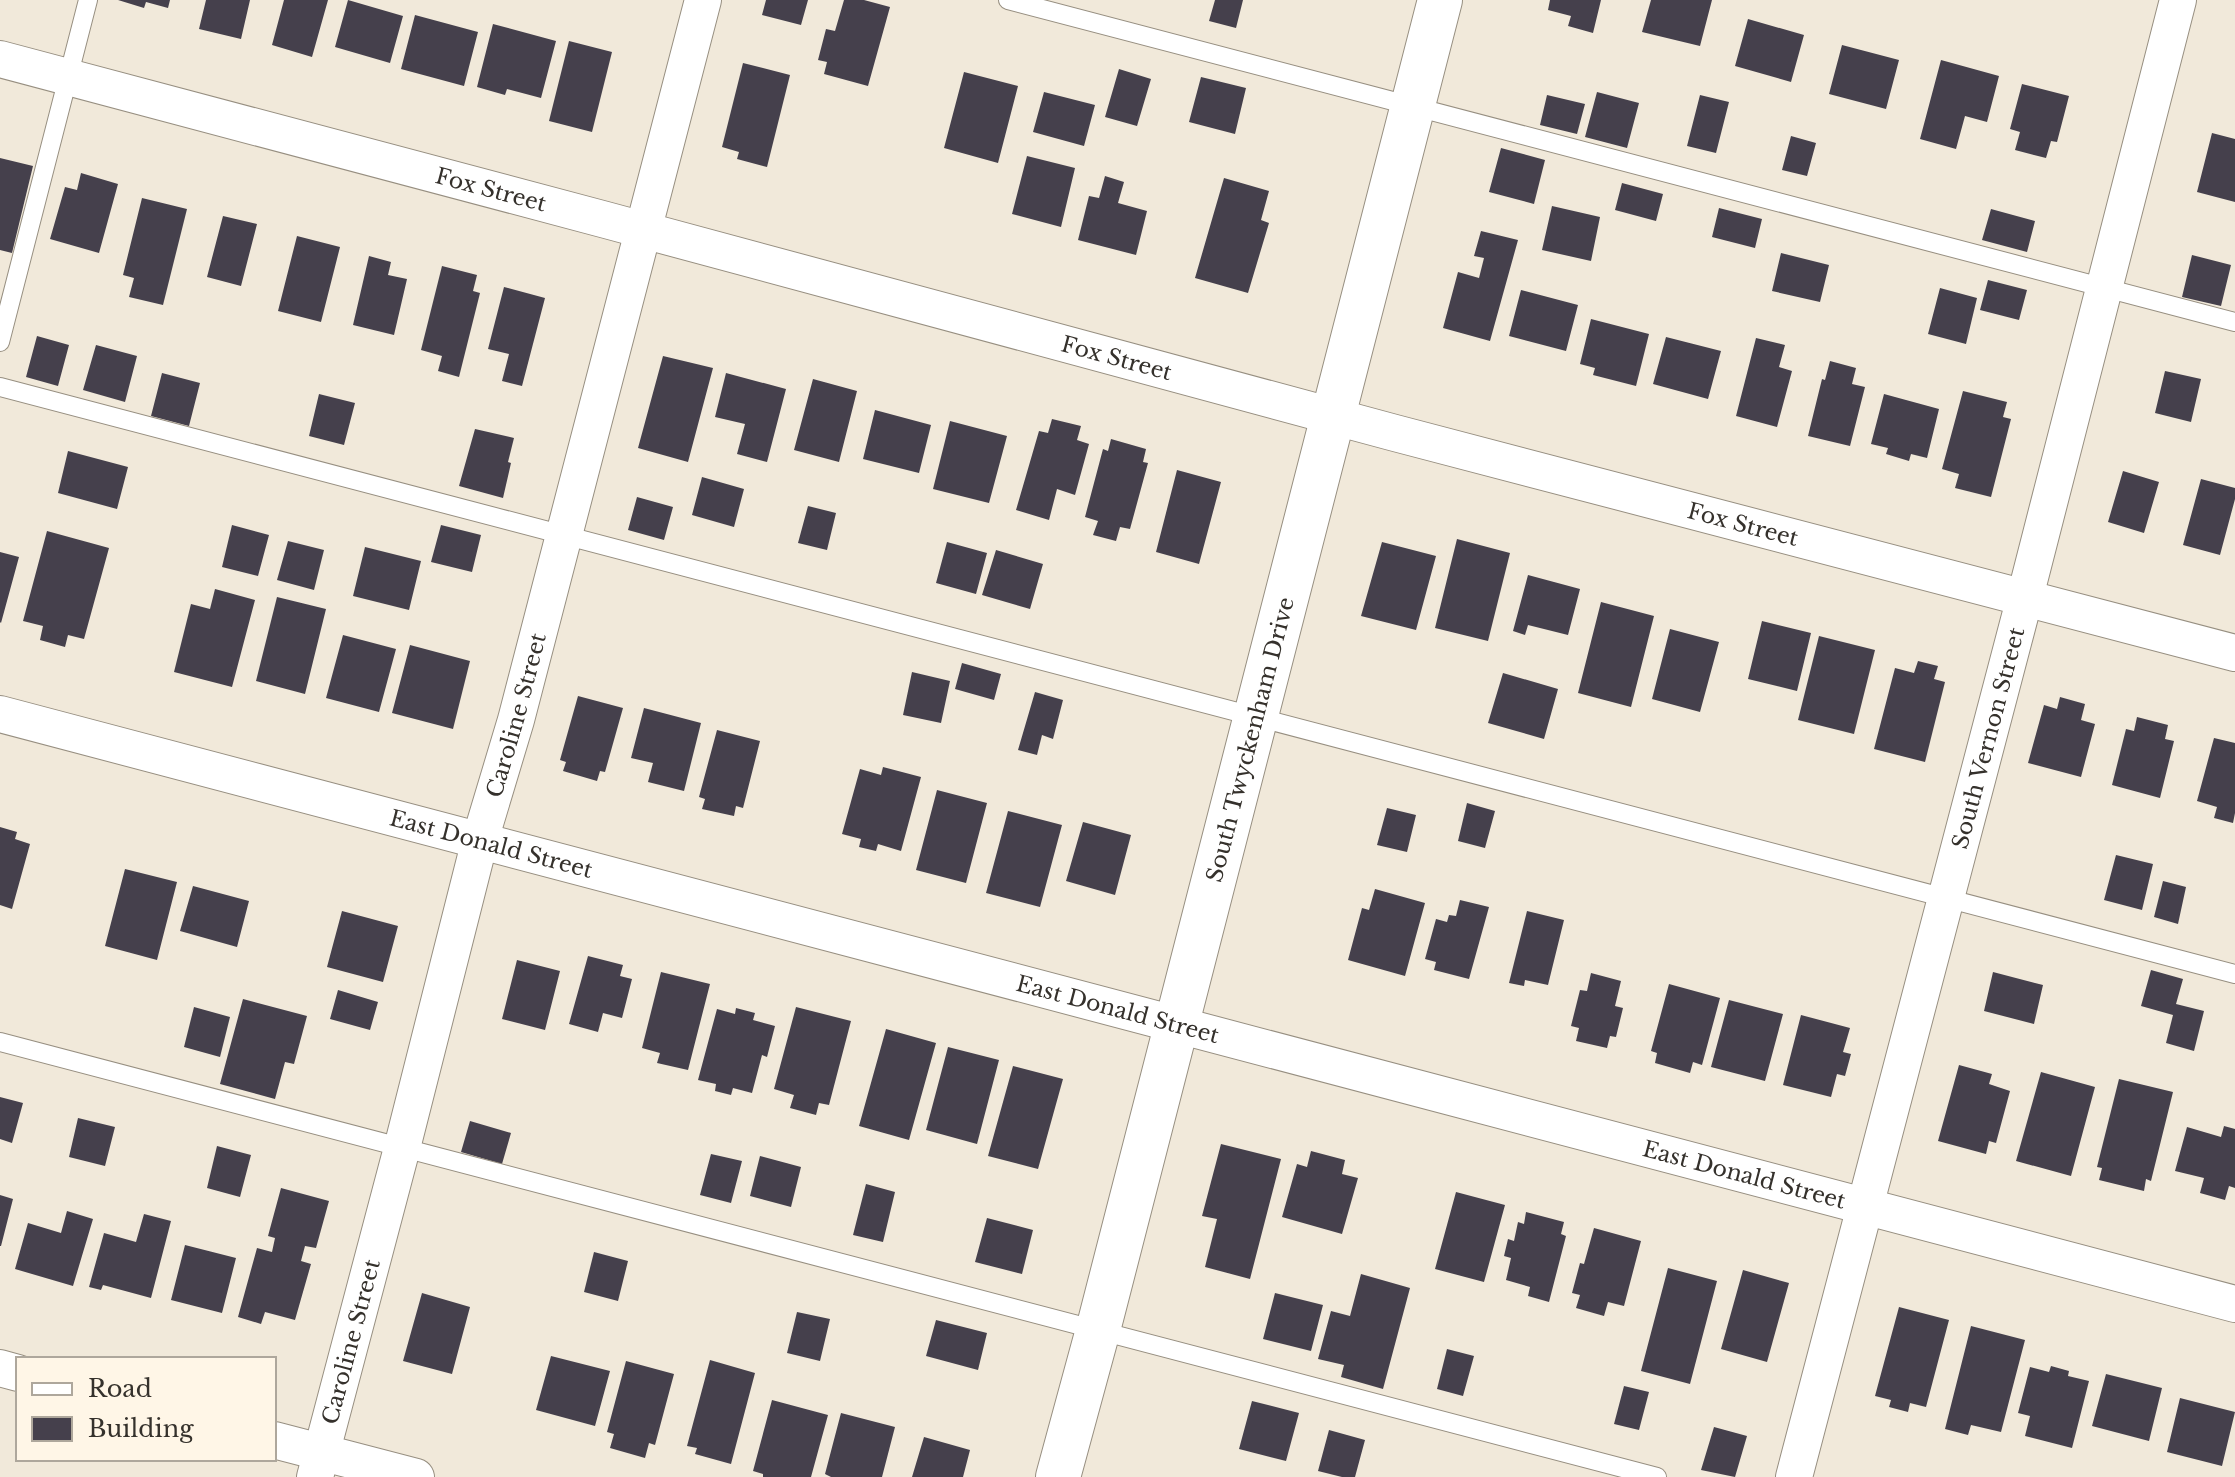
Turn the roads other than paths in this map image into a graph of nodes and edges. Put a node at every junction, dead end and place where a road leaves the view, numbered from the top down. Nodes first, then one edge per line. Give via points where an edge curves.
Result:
1 (88, 0) edge
2 (703, 0) edge
3 (1008, 0) edge
4 (1440, 0) edge
5 (2178, 0) edge
6 (0, 59) edge
7 (68, 78) junction
8 (1413, 105) junction
9 (643, 230) junction
10 (2103, 287) junction
11 (2235, 322) edge
12 (0, 342) edge
13 (0, 387) edge
14 (1332, 416) junction
15 (563, 535) junction
16 (2025, 597) junction
17 (2235, 653) edge
18 (0, 714) edge
19 (1255, 717) junction
20 (480, 840) junction
21 (1945, 898) junction
22 (2235, 974) edge
23 (1176, 1024) junction
24 (0, 1042) edge
25 (402, 1148) junction
26 (1865, 1206) junction
27 (2235, 1304) edge
28 (1098, 1330) junction
29 (276, 1441) edge
30 (318, 1465) edge
31 (416, 1477) edge
32 (1058, 1477) edge
33 (1657, 1477) edge
34 (1794, 1477) edge

1 - 7 lane
2 - 9 street, Caroline Street
3 - 8 lane
4 - 8 street, South Twyckenham Drive
5 - 10 street, South Vernon Street
6 - 7 street, Fox Street
7 - 9 street, Fox Street
7 - 12 lane
8 - 10 lane
8 - 14 street, South Twyckenham Drive
9 - 14 street, Fox Street
9 - 15 street, Caroline Street
10 - 11 lane
10 - 16 street, South Vernon Street
13 - 15 lane
14 - 16 street, Fox Street
14 - 19 street, South Twyckenham Drive
15 - 19 lane
15 - 20 street, Caroline Street
16 - 17 street, Fox Street
16 - 21 street, South Vernon Street
18 - 20 street, East Donald Street
19 - 21 lane
19 - 23 street, South Twyckenham Drive
20 - 23 street, East Donald Street
20 - 25 street, Caroline Street
21 - 22 lane
21 - 26 street, South Vernon Street
23 - 26 street, East Donald Street
23 - 28 street, South Twyckenham Drive
24 - 25 lane
25 - 28 lane
25 - 30 street, Caroline Street
26 - 27 street, East Donald Street
26 - 34 street, South Vernon Street
28 - 32 street, South Twyckenham Drive
28 - 33 lane
29 - 30 street
30 - 31 street

